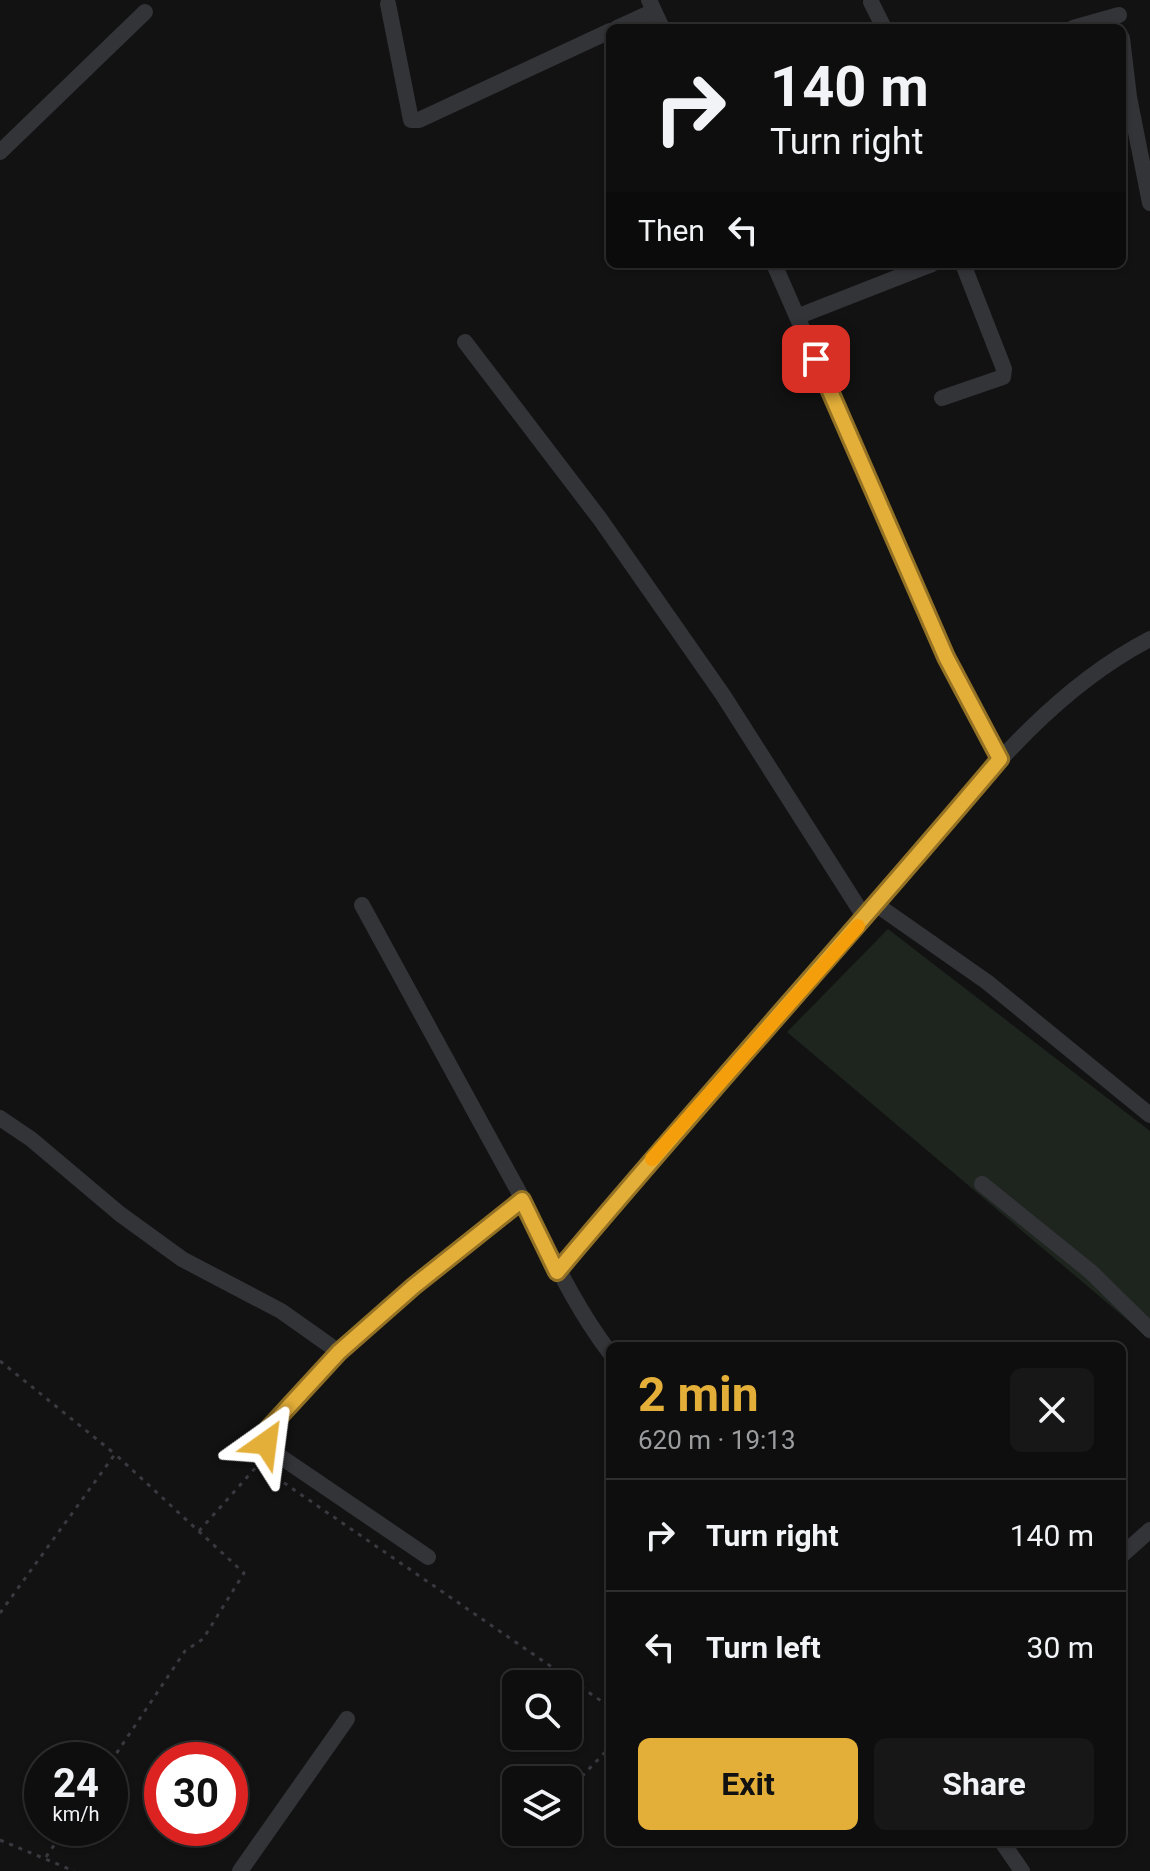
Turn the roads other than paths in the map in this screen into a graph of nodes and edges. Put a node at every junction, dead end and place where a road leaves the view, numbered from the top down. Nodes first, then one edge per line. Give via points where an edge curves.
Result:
1 (871, 2) dead end
2 (388, 4) dead end
3 (652, 5) edge
4 (145, 12) dead end
5 (1119, 14) edge
6 (623, 24) edge
7 (660, 24) edge
8 (882, 24) edge
9 (1086, 24) edge
10 (606, 33) edge
11 (1126, 72) edge
12 (0, 152) edge
13 (1150, 203) edge
14 (776, 268) edge
15 (922, 268) edge
16 (965, 268) edge
17 (799, 316) junction
18 (465, 342) dead end
19 (942, 398) dead end
20 (1150, 639) edge
21 (1000, 759) junction
22 (362, 905) dead end
23 (877, 905) junction
24 (865, 918) junction
25 (1150, 1115) edge
26 (0, 1118) edge
27 (982, 1184) dead end
28 (522, 1200) junction
29 (557, 1272) junction
30 (1150, 1330) edge
31 (606, 1348) edge
32 (339, 1352) junction
33 (1150, 1530) edge
34 (1126, 1551) edge
35 (428, 1557) dead end
36 (347, 1719) dead end
37 (1005, 1846) edge
38 (240, 1871) edge
39 (1022, 1871) edge

1 - 8 street
2 - 10 street via 411,120
3 - 6 street
3 - 7 street
4 - 12 street
5 - 9 street
11 - 13 street
14 - 17 street
15 - 17 street
16 - 19 street via 1003,377
17 - 21 street via 946,657
18 - 24 street via 600,519 714,683
20 - 21 street via 1072,691
21 - 23 street
22 - 28 street
23 - 24 street
23 - 25 street via 987,982
24 - 29 street
26 - 32 street via 182,1259 281,1311
27 - 30 street via 1091,1272
28 - 29 street
28 - 32 street
29 - 31 street
32 - 35 street via 269,1428 266,1443
33 - 34 street
36 - 38 street
37 - 39 street

